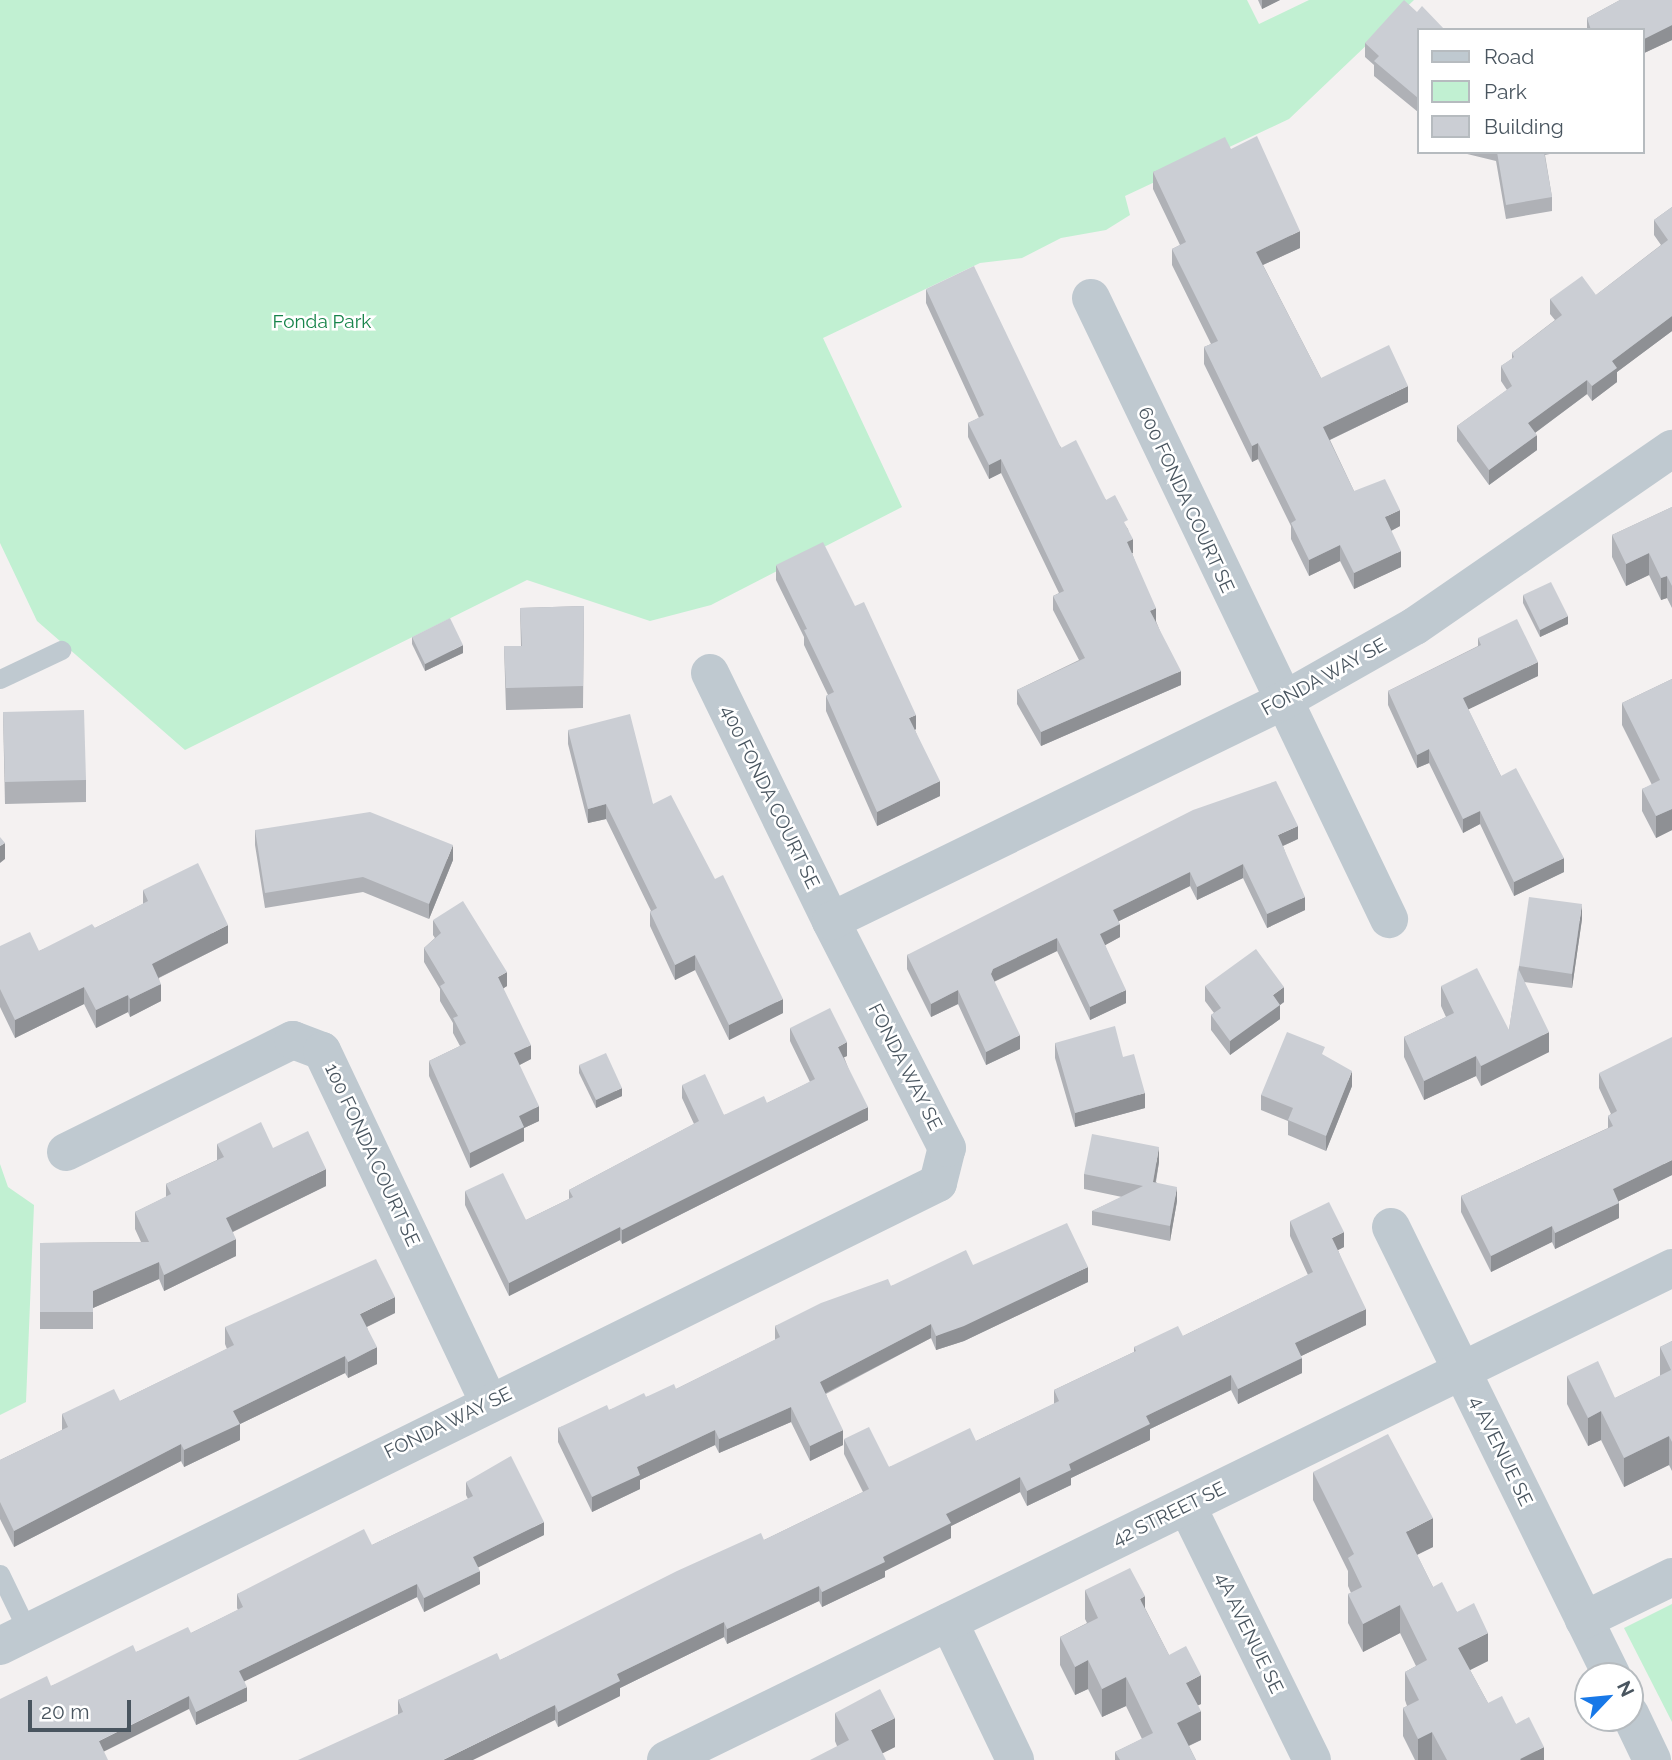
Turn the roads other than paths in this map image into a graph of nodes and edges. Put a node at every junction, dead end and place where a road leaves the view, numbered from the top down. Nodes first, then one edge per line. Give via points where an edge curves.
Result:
1 (1091, 298) dead end
2 (1672, 450) edge
3 (61, 650) dead end
4 (710, 673) dead end
5 (0, 679) edge
6 (1281, 702) junction
7 (1389, 919) dead end
8 (831, 921) junction
9 (66, 1152) dead end
10 (1391, 1227) dead end
11 (1672, 1268) edge
12 (1462, 1371) junction
13 (489, 1403) junction
14 (1187, 1506) junction
15 (0, 1574) edge
16 (1672, 1577) edge
17 (1584, 1620) junction
18 (949, 1622) junction
19 (14, 1639) edge
20 (1605, 1662) edge
21 (1639, 1732) edge
22 (688, 1755) edge
23 (1015, 1760) edge
24 (1312, 1760) edge
25 (1652, 1760) edge

1 - 6 street, 600 FONDA COURT SE
2 - 6 street, FONDA WAY SE via 1415,626
3 - 5 lane
4 - 8 street, 400 FONDA COURT SE
6 - 7 street, 600 FONDA COURT SE
6 - 8 street, FONDA WAY SE
8 - 13 street, FONDA WAY SE via 947,1148 938,1183
9 - 13 street, 100 FONDA COURT SE via 293,1040 322,1051
10 - 12 street, 4 AVENUE SE
11 - 12 street, 42 STREET SE
12 - 14 street, 42 STREET SE
12 - 17 street, 4 AVENUE SE
13 - 19 street, FONDA WAY SE
14 - 18 street, 42 STREET SE
14 - 24 street, 4A AVENUE SE
15 - 19 lane
16 - 17 street
17 - 20 street, 4 AVENUE SE
18 - 22 street, 42 STREET SE
18 - 23 street
21 - 25 street

